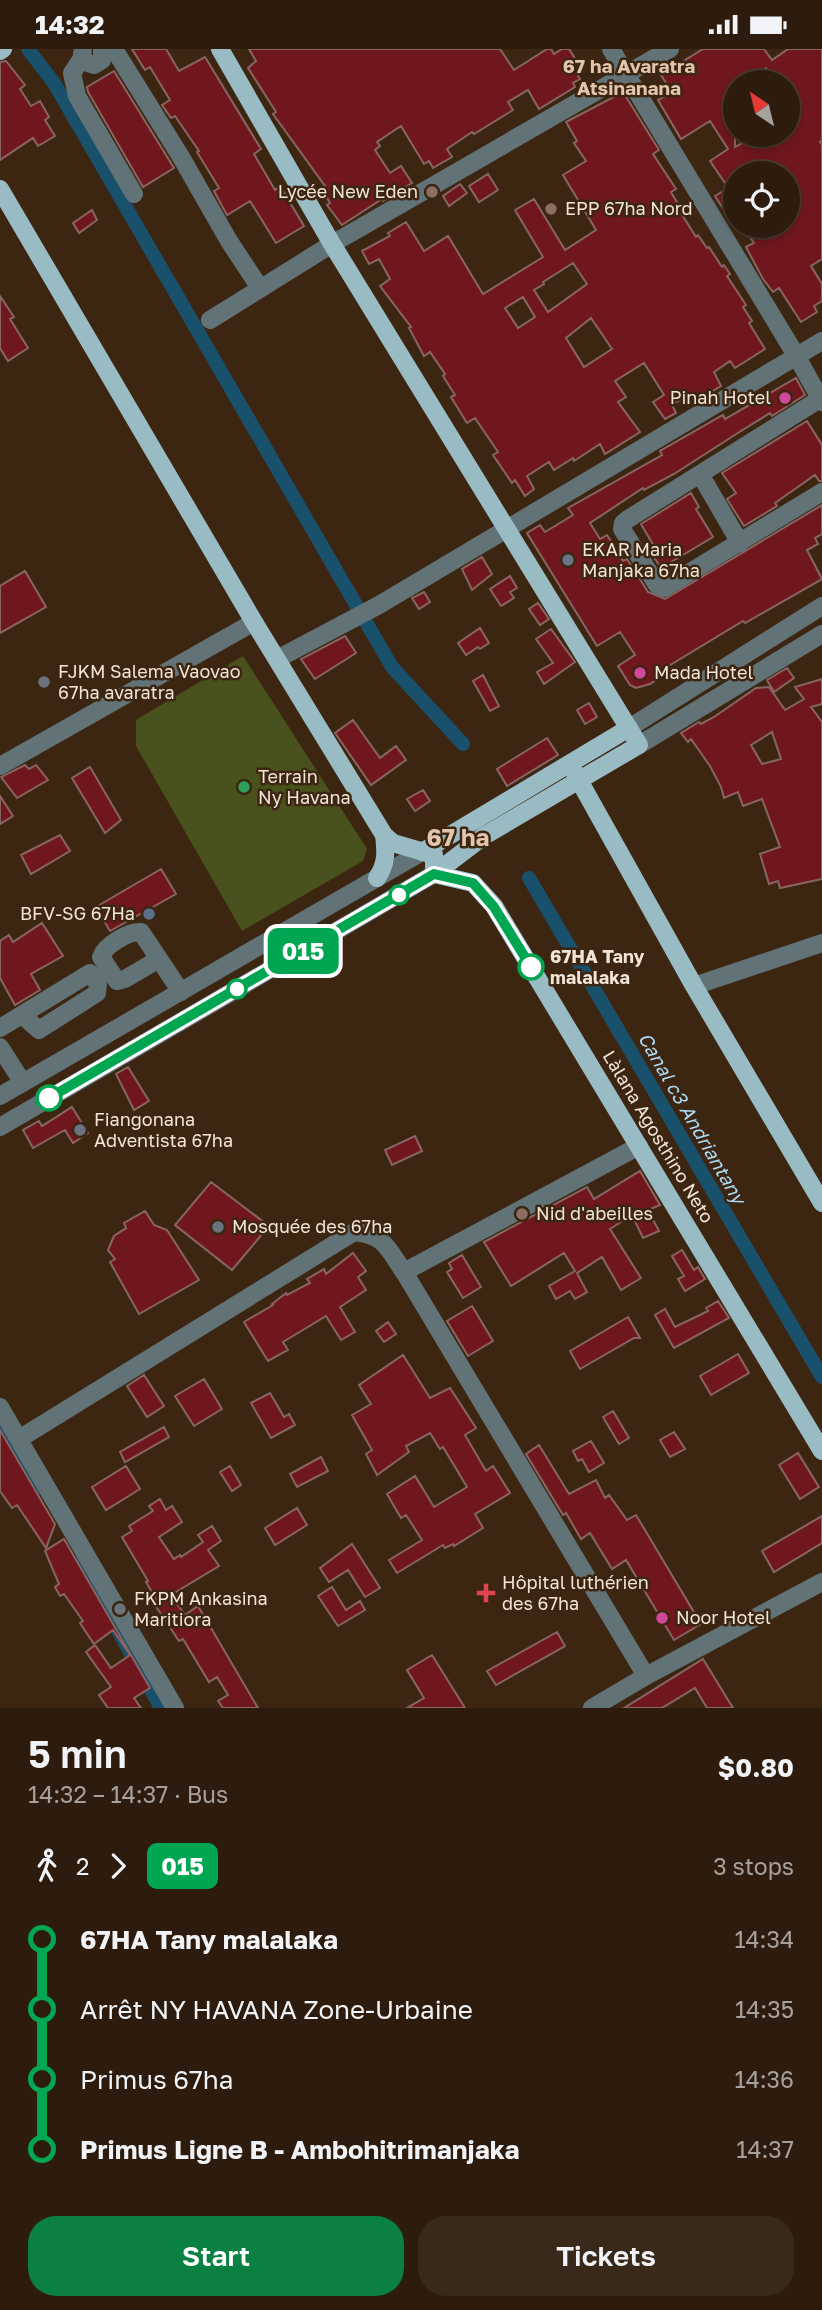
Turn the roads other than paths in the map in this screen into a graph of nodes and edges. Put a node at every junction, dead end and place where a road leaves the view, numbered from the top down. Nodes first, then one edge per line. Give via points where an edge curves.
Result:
1 (102, 49) edge
2 (114, 49) edge
3 (220, 49) edge
4 (611, 49) edge
5 (670, 49) edge
6 (83, 54) edge
7 (625, 73) junction
8 (0, 189) edge
9 (134, 194) dead end
10 (332, 244) junction
11 (260, 288) junction
12 (210, 320) dead end
13 (822, 341) edge
14 (797, 357) junction
15 (821, 400) edge
16 (701, 474) junction
17 (822, 492) edge
18 (508, 529) junction
19 (740, 543) junction
20 (822, 606) edge
21 (254, 622) junction
22 (822, 634) edge
23 (279, 658) junction
24 (629, 728) junction
25 (639, 745) junction
26 (0, 766) edge
27 (575, 772) junction
28 (384, 835) junction
29 (422, 852) junction
30 (434, 874) junction
31 (377, 878) junction
32 (822, 943) edge
33 (159, 959) dead end
34 (695, 986) junction
35 (181, 992) junction
36 (22, 1015) dead end
37 (0, 1028) edge
38 (0, 1047) edge
39 (23, 1083) junction
40 (0, 1096) edge
41 (0, 1127) edge
42 (639, 1146) junction
43 (822, 1203) edge
44 (404, 1272) junction
45 (0, 1407) edge
46 (19, 1439) junction
47 (822, 1451) edge
48 (822, 1582) edge
49 (646, 1676) junction
50 (175, 1708) edge
51 (592, 1708) edge

1 - 6 street via 99,63 89,65
2 - 11 street
3 - 10 main road
4 - 7 street
5 - 7 street
6 - 9 street via 72,73 78,96
7 - 10 street
7 - 14 street
8 - 21 main road
10 - 11 street
10 - 18 main road
11 - 12 street
13 - 14 street
14 - 15 street
14 - 18 street
15 - 16 street
16 - 19 street
16 - 19 street via 628,519 622,529 657,585 664,588
17 - 19 street
18 - 23 street via 345,625
18 - 24 main road
20 - 24 street
21 - 23 main road
21 - 26 street
22 - 25 street
23 - 28 main road
24 - 25 main road
24 - 27 main road
25 - 27 main road
27 - 29 main road
27 - 30 main road
27 - 34 main road
28 - 29 main road via 393,843
28 - 31 main road via 387,854
29 - 30 main road via 434,855
29 - 31 street
30 - 41 street
30 - 42 main road, Làlana Agosthino Neto via 473,883 494,907
31 - 35 street
32 - 34 street
33 - 35 street
34 - 43 main road
35 - 39 street
36 - 37 street
38 - 39 street
39 - 40 street
42 - 44 street
42 - 47 main road, Làlana Agosthino Neto
44 - 46 street via 383,1242 372,1234 354,1232
44 - 49 street
45 - 46 street
46 - 50 street
48 - 49 street
49 - 51 street

